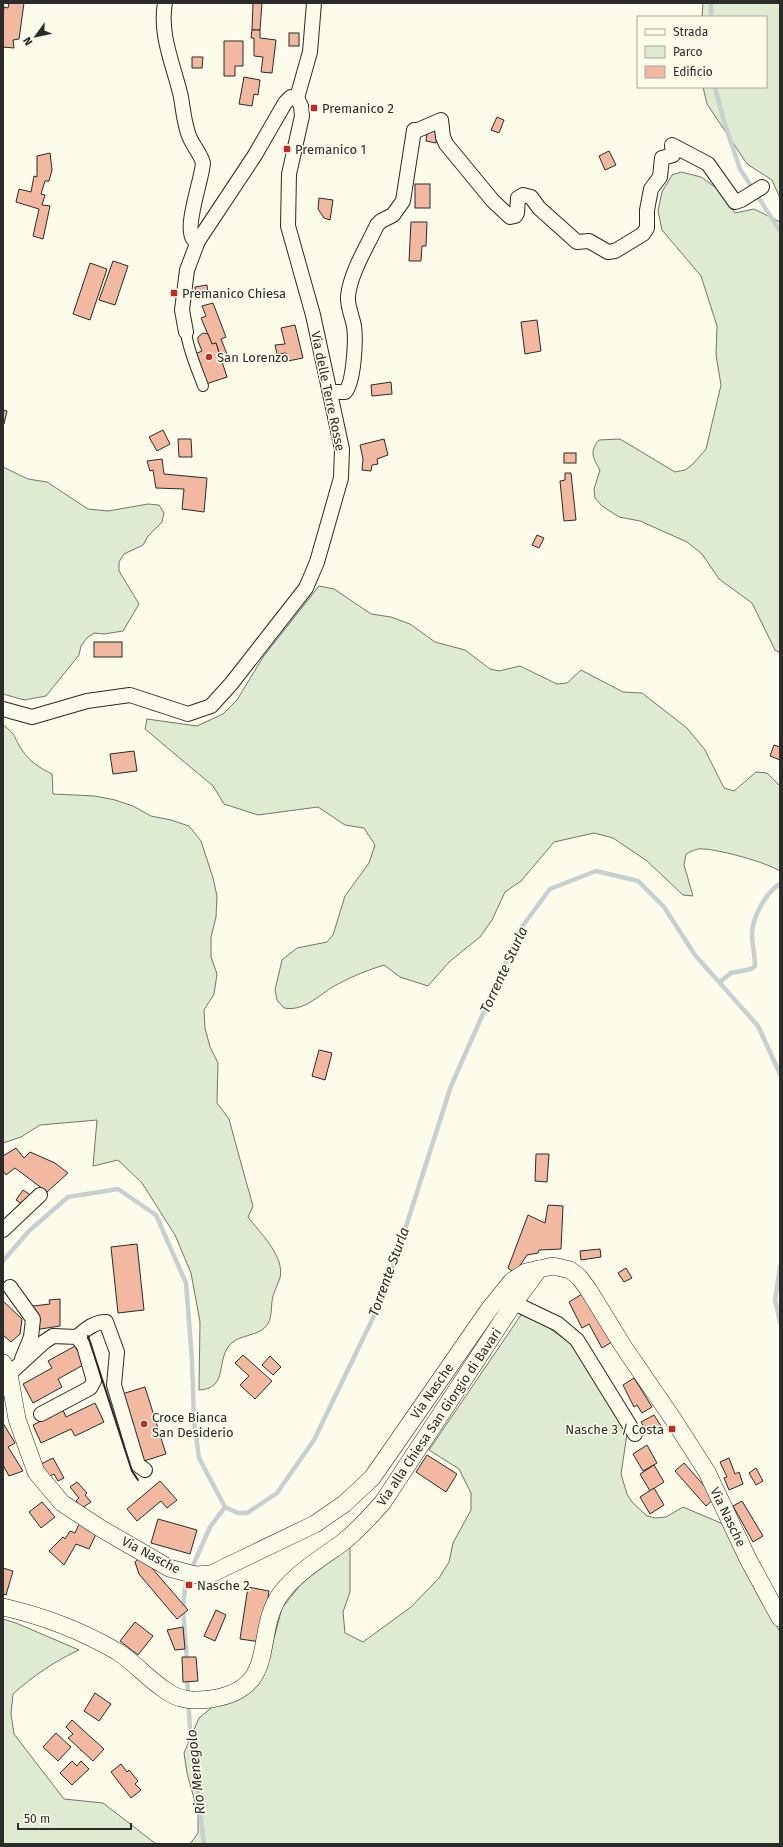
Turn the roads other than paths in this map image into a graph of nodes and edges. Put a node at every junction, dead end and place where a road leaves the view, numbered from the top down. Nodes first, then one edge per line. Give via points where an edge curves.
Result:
1 (165, 3) edge
2 (314, 3) edge
3 (297, 98) junction
4 (762, 187) dead end
5 (198, 241) junction
6 (186, 332) joint
7 (204, 386) dead end
8 (330, 392) junction
9 (3, 709) edge
10 (40, 1195) dead end
11 (3, 1230) edge
12 (538, 1269) junction
13 (10, 1286) dead end
14 (514, 1303) junction
15 (77, 1337) junction
16 (11, 1366) edge
17 (41, 1414) dead end
18 (635, 1434) dead end
19 (145, 1470) dead end
20 (3, 1607) edge
21 (778, 1612) edge

1 - 5 street via 163,19 168,51 181,96 187,132 203,163 192,208 190,233 194,240
2 - 3 street via 310,52
3 - 5 street via 291,98 285,103 256,155
3 - 8 street, Via delle Terre Rosse via 302,116 289,174 288,226
4 - 8 street via 735,202 708,164 672,145 673,155 662,158 660,177 651,189 647,228 643,234 615,251 608,252 590,241 577,242 539,208 531,197 523,195 518,198 517,213 510,217 488,196 446,144 442,120 414,130 403,201 393,215 377,225 350,282 348,298 354,341 348,389 345,392
5 - 6 street via 187,270 182,310
6 - 7 street via 187,345
8 - 9 street, Via delle Terre Rosse via 342,449 341,478 317,562 306,588 211,706 188,714 130,695 87,701 32,717
10 - 11 street
12 - 14 street, Via alla Chiesa San Giorgio di Bavari
12 - 16 street, Via Nasche via 526,1272 512,1281 490,1308 372,1478 358,1492 315,1524 205,1575 177,1571 100,1528 62,1503 36,1472 17,1419
12 - 21 street, Via Nasche via 553,1266 570,1270 588,1289 707,1472
13 - 16 street via 33,1319 31,1337
14 - 18 street via 558,1324 577,1340
14 - 20 street, Via alla Chiesa San Giorgio di Bavari via 383,1502 364,1524 297,1576 281,1593 270,1615 260,1661 249,1684 229,1694 191,1701 164,1690 118,1653 62,1623
15 - 16 street via 53,1336
15 - 17 street via 84,1346 94,1380 90,1388
15 - 19 street via 98,1322 106,1322 117,1352 114,1385 138,1465

